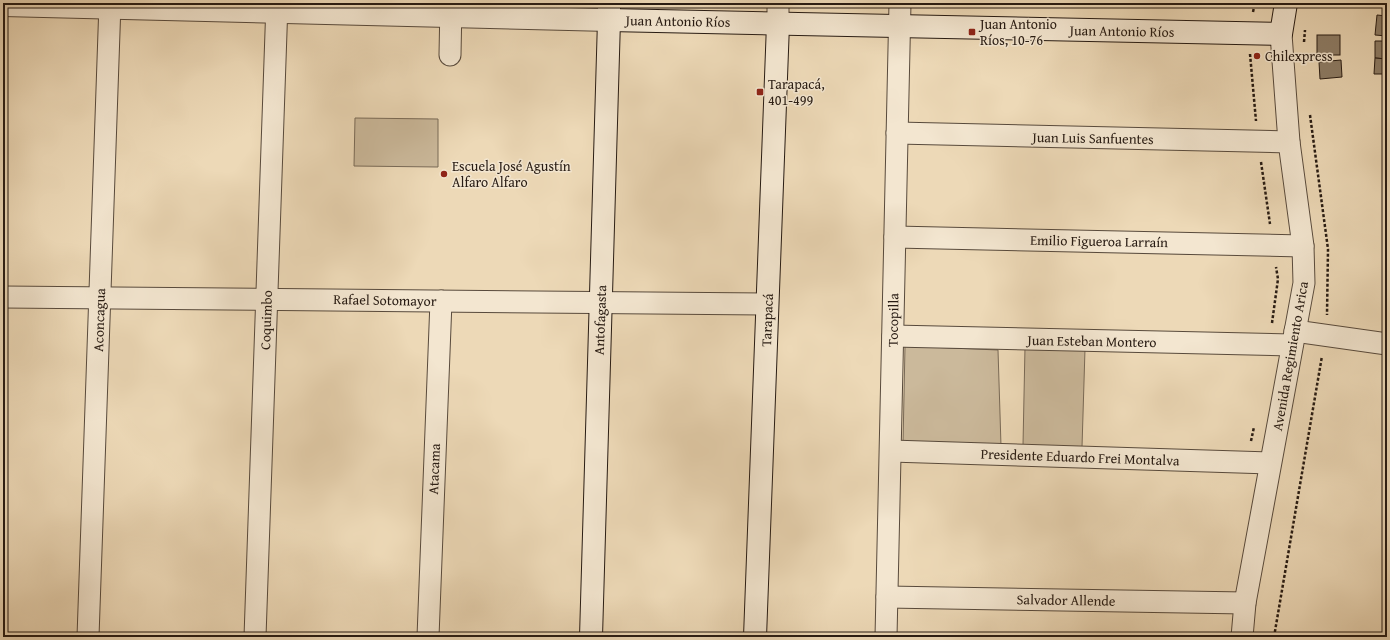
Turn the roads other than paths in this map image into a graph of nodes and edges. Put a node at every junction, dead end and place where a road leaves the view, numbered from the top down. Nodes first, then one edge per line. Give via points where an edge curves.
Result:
1 (900, 3) edge
2 (1286, 3) edge
3 (3, 5) edge
4 (110, 5) edge
5 (276, 7) edge
6 (450, 10) edge
7 (609, 11) edge
8 (778, 14) edge
9 (900, 27) junction
10 (1280, 34) junction
11 (450, 55) dead end
12 (897, 133) junction
13 (1289, 142) junction
14 (895, 237) junction
15 (1303, 246) junction
16 (3, 297) edge
17 (100, 298) junction
18 (267, 299) junction
19 (441, 301) junction
20 (601, 302) junction
21 (767, 304) junction
22 (893, 336) junction
23 (1293, 338) junction
24 (1387, 344) edge
25 (890, 452) junction
26 (1270, 463) junction
27 (887, 597) junction
28 (1245, 603) junction
29 (88, 637) edge
30 (255, 637) edge
31 (428, 637) edge
32 (591, 637) edge
33 (755, 637) edge
34 (886, 637) edge
35 (1242, 637) edge

1 - 9 street, Tocopilla
2 - 10 main road, Avenida Regimiento Arica
3 - 4 main road, Juan Antonio Ríos
4 - 5 main road, Juan Antonio Ríos
4 - 17 street, Aconcagua
5 - 6 main road, Juan Antonio Ríos
5 - 18 street, Coquimbo
6 - 7 main road, Juan Antonio Ríos
6 - 11 street
7 - 8 main road, Juan Antonio Ríos
7 - 20 main road, Antofagasta
8 - 9 main road, Juan Antonio Ríos
8 - 21 main road, Tarapacá
9 - 10 main road, Juan Antonio Ríos
9 - 12 street, Tocopilla
10 - 13 street, Avenida Regimiento Arica
12 - 13 street, Juan Luis Sanfuentes
12 - 14 street, Tocopilla
13 - 15 street, Avenida Regimiento Arica
14 - 15 street, Emilio Figueroa Larraín
14 - 22 street, Tocopilla
15 - 23 street, Avenida Regimiento Arica via 1304,283
16 - 17 street, Rafael Sotomayor
17 - 18 street, Rafael Sotomayor
17 - 29 street, Aconcagua
18 - 19 street, Rafael Sotomayor
18 - 30 street, Coquimbo
19 - 20 street, Rafael Sotomayor
19 - 31 street, Atacama
20 - 21 street, Rafael Sotomayor
20 - 32 main road, Antofagasta
21 - 33 main road, Tarapacá
22 - 23 street, Juan Esteban Montero
22 - 25 street, Tocopilla
23 - 24 street, Juan Esteban Montero
23 - 26 street, Avenida Regimiento Arica
25 - 26 street, Presidente Eduardo Frei Montalva
25 - 27 street, Tocopilla
26 - 28 street, Avenida Regimiento Arica
27 - 28 street, Salvador Allende
27 - 34 street, Tocopilla
28 - 35 street, Avenida Regimiento Arica

